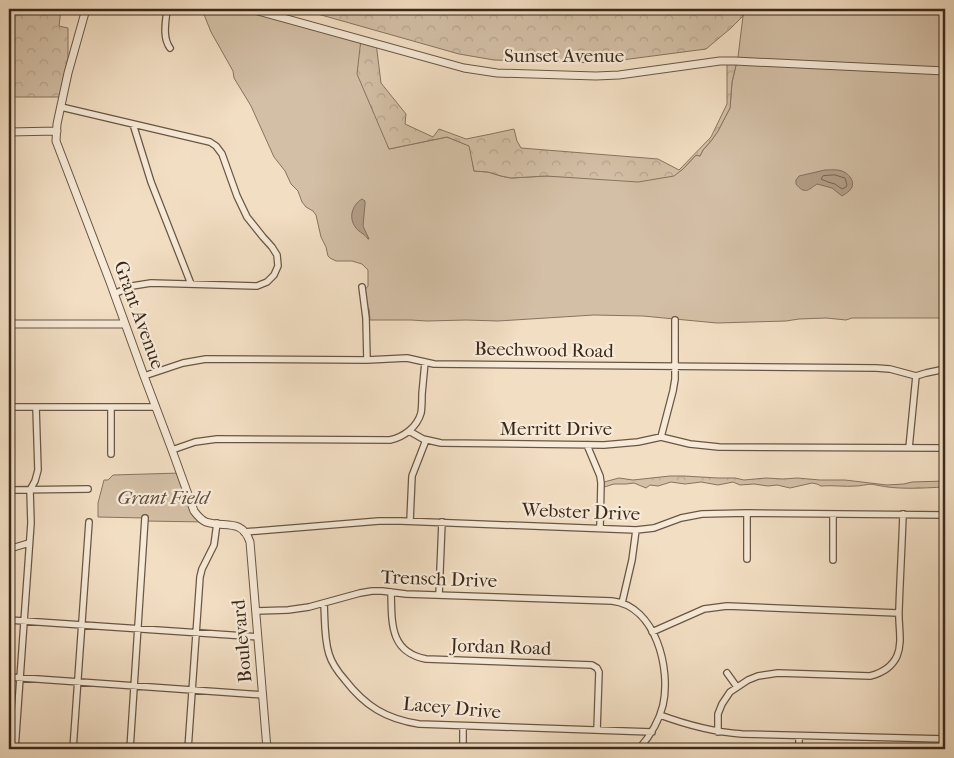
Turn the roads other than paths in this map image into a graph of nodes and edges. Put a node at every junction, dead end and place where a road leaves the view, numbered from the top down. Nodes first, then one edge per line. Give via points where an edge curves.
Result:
1 (86, 9) edge
2 (167, 9) edge
3 (251, 9) edge
4 (170, 48) dead end
5 (945, 71) edge
6 (61, 107) junction
7 (133, 124) junction
8 (57, 131) junction
9 (9, 132) edge
10 (191, 284) junction
11 (362, 287) dead end
12 (114, 294) junction
13 (675, 320) dead end
14 (9, 324) edge
15 (125, 324) junction
16 (366, 360) junction
17 (425, 362) junction
18 (675, 366) junction
19 (945, 369) edge
20 (144, 376) junction
21 (916, 376) junction
22 (9, 407) edge
23 (36, 407) junction
24 (111, 407) junction
25 (156, 407) junction
26 (409, 431) junction
27 (661, 437) junction
28 (426, 440) junction
29 (587, 445) junction
30 (909, 448) junction
31 (945, 448) edge
32 (172, 450) junction
33 (111, 454) dead end
34 (88, 489) dead end
35 (9, 490) edge
36 (30, 490) junction
37 (747, 513) junction
38 (833, 514) junction
39 (903, 514) junction
40 (945, 515) edge
41 (145, 518) dead end
42 (410, 521) junction
43 (89, 522) dead end
44 (442, 522) junction
45 (217, 523) junction
46 (600, 528) junction
47 (636, 530) junction
48 (244, 532) junction
49 (29, 543) junction
50 (9, 549) edge
51 (746, 559) dead end
52 (833, 560) dead end
53 (391, 592) junction
54 (439, 595) junction
55 (622, 603) junction
56 (324, 604) junction
57 (256, 611) junction
58 (898, 613) junction
59 (9, 620) edge
60 (24, 621) junction
61 (82, 625) junction
62 (139, 629) junction
63 (652, 632) junction
64 (196, 633) junction
65 (258, 637) junction
66 (727, 673) dead end
67 (9, 677) edge
68 (20, 678) junction
69 (78, 682) junction
70 (134, 686) junction
71 (737, 687) junction
72 (192, 690) junction
73 (263, 695) junction
74 (660, 714) junction
75 (463, 726) junction
76 (597, 730) junction
77 (652, 732) junction
78 (718, 732) junction
79 (799, 736) junction
80 (945, 739) edge
81 (16, 749) edge
82 (73, 749) edge
83 (130, 749) edge
84 (188, 749) edge
85 (267, 749) edge
86 (463, 749) edge
87 (639, 749) edge
88 (799, 749) edge

1 - 6 street, Grant Avenue
2 - 4 street via 165,35
3 - 5 street, Sunset Avenue via 464,68 497,73 606,76 720,61
6 - 7 street
6 - 8 street, Grant Avenue
7 - 10 street via 151,182
7 - 10 street via 216,146 247,217 277,255 277,271 271,280 257,286
8 - 9 street
8 - 12 street, Grant Avenue via 56,141
10 - 12 street via 141,284
11 - 16 street
12 - 15 street, Grant Avenue
13 - 18 street
14 - 15 street
15 - 20 street, Grant Avenue
16 - 17 street, Beechwood Road via 407,358
16 - 20 street, Beechwood Road via 206,358 183,362
17 - 18 street, Beechwood Road
17 - 26 street via 421,412
18 - 21 street, Beechwood Road via 876,368
18 - 27 street via 673,391
19 - 21 street, Beechwood Road
20 - 25 street, Grant Avenue
21 - 30 street
22 - 23 street
23 - 24 street
23 - 36 street via 38,470
24 - 25 street
24 - 33 street
25 - 32 street, Grant Avenue
26 - 28 street, Merritt Drive
26 - 32 street via 390,440 217,439
27 - 29 street, Merritt Drive via 621,444
27 - 30 street, Merritt Drive via 719,447
28 - 29 street, Merritt Drive via 441,443
28 - 42 street via 412,476
29 - 46 street via 601,480
30 - 31 street, Merritt Drive
32 - 45 street, Grant Avenue via 194,511 206,522
34 - 36 street
35 - 36 street
36 - 49 street
37 - 38 street, Webster Drive
37 - 47 street, Webster Drive via 691,515 654,528
37 - 51 street
38 - 39 street, Webster Drive
38 - 52 street
39 - 40 street, Webster Drive
39 - 58 street
41 - 62 street
42 - 44 street, Webster Drive
42 - 48 street, Webster Drive
43 - 61 street
44 - 46 street, Webster Drive
44 - 54 street
45 - 48 street, Grant Avenue via 233,525
45 - 64 street via 214,545 200,577
46 - 47 street, Webster Drive
47 - 55 street
48 - 57 street, Boulevard via 250,542
49 - 50 street
49 - 60 street
53 - 54 street, Trensch Drive
53 - 56 street, Trensch Drive via 360,593
53 - 76 street, Jordan Road via 395,636 402,648 419,658 595,666 598,672
54 - 55 street, Trensch Drive
55 - 63 street via 640,614
56 - 57 street, Trensch Drive
56 - 75 street, Lacey Drive via 329,654 336,669 359,697 397,720
57 - 65 street, Boulevard
58 - 63 street via 718,606
58 - 71 street via 899,651 883,672 864,677 768,674
59 - 60 street
60 - 61 street
60 - 68 street
61 - 62 street
61 - 69 street
62 - 64 street
62 - 70 street
63 - 74 street via 664,669
64 - 65 street
64 - 72 street
65 - 73 street, Boulevard
66 - 71 street
67 - 68 street
68 - 69 street
68 - 81 street
69 - 70 street
69 - 82 street
70 - 72 street
70 - 83 street
71 - 78 street via 722,704 718,714
72 - 73 street
72 - 84 street
73 - 85 street, Boulevard
74 - 77 street
74 - 78 street
75 - 76 street, Lacey Drive
75 - 86 street
76 - 77 street, Lacey Drive
77 - 87 street
78 - 79 street
79 - 80 street
79 - 88 street

